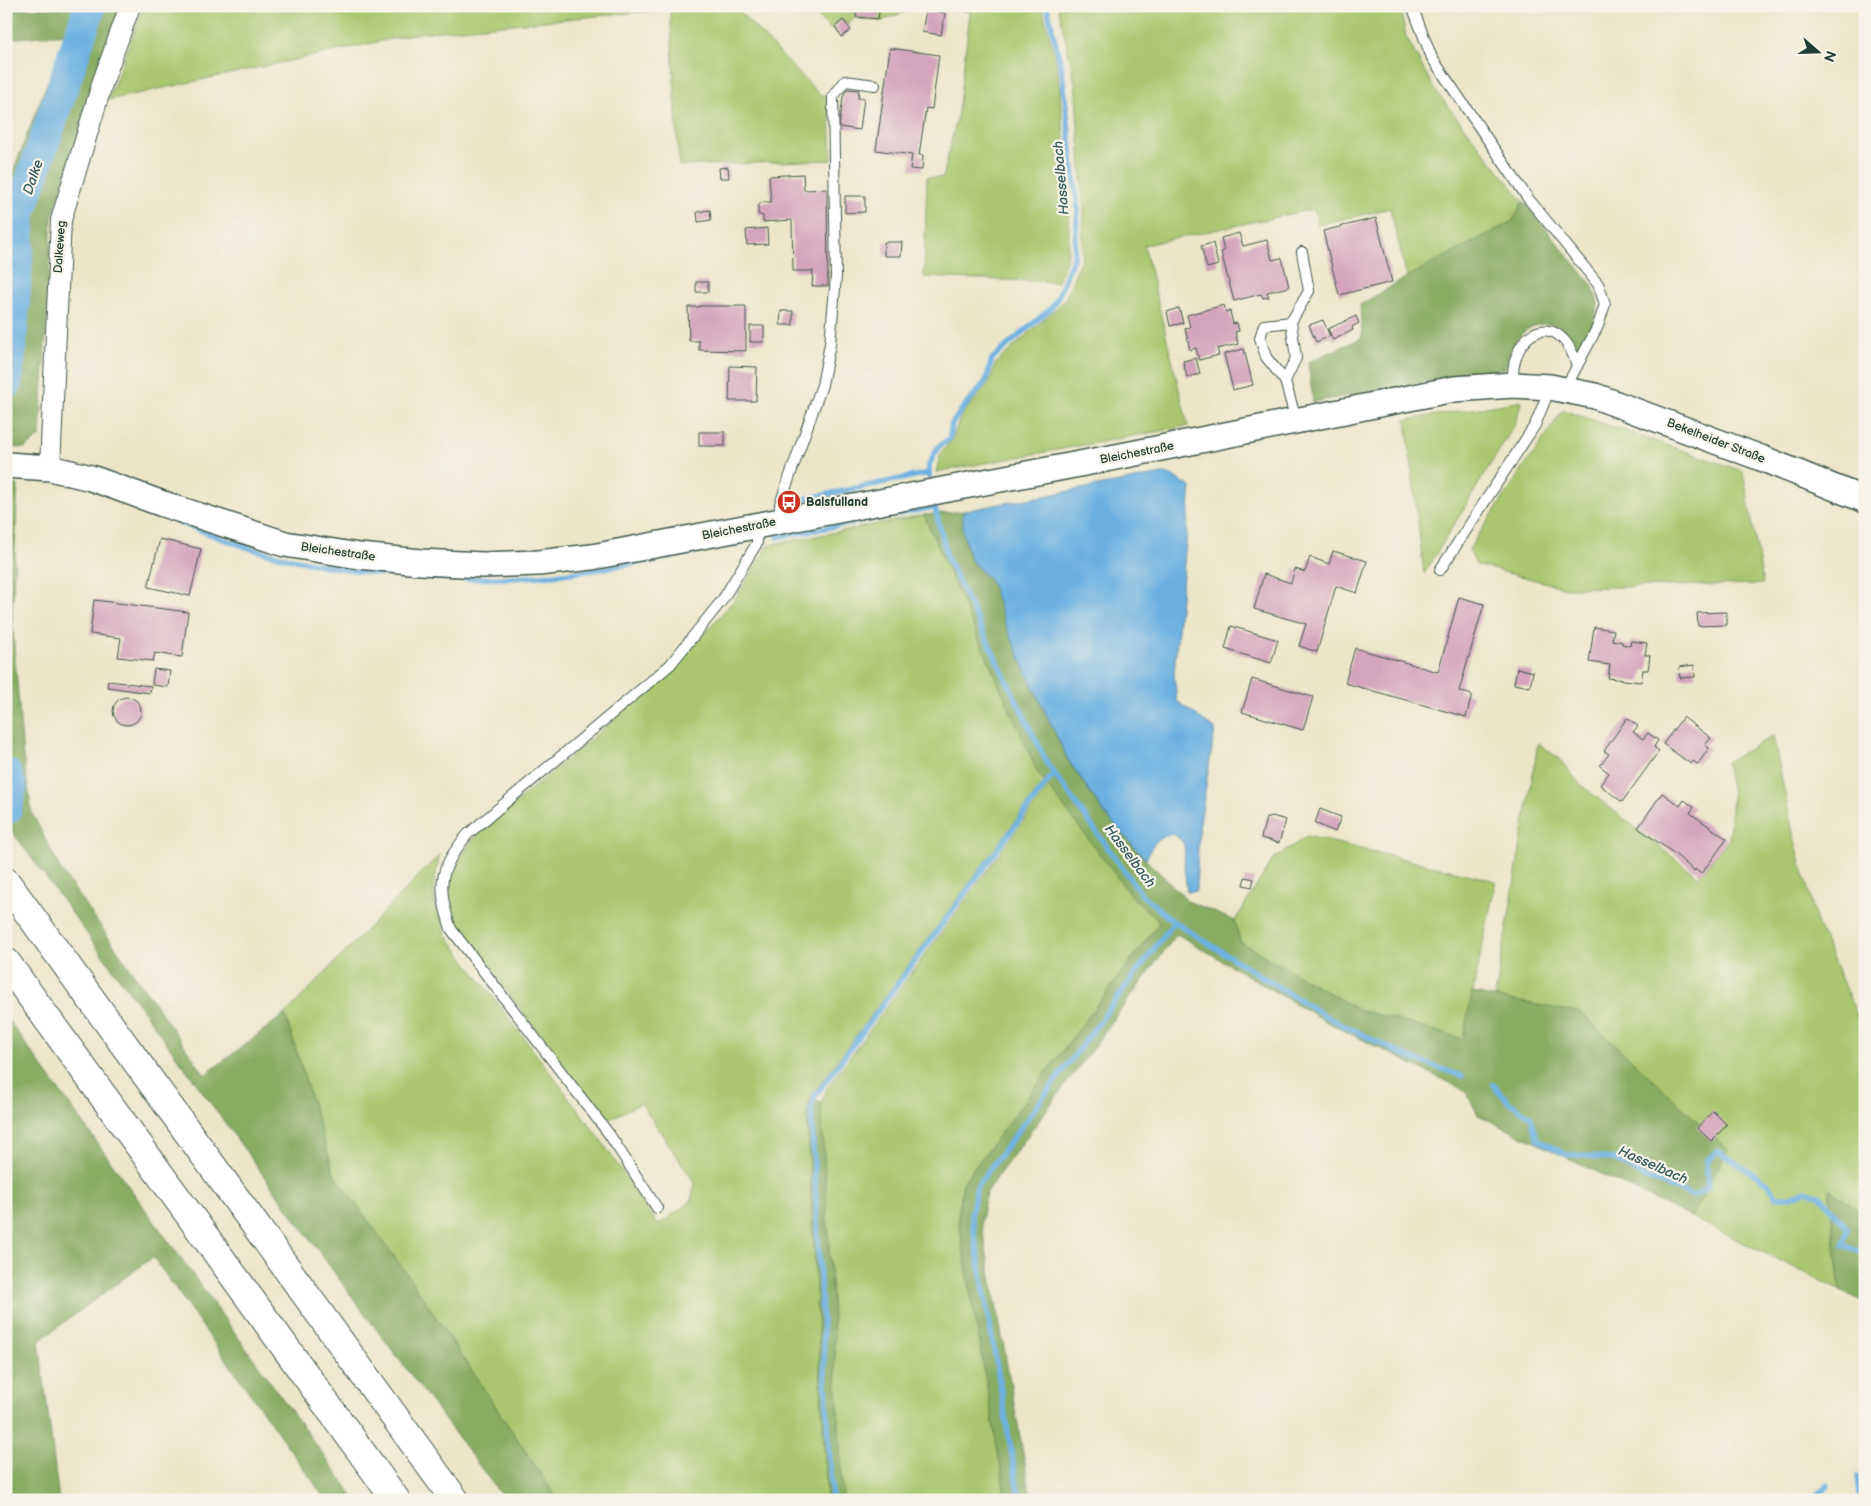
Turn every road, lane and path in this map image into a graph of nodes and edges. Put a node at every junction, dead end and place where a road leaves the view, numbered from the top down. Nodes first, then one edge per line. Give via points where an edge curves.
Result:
1 (130, 6) edge
2 (1412, 6) edge
3 (875, 85) dead end
4 (1302, 252) dead end
5 (1291, 322) junction
6 (1577, 366) junction
7 (1286, 381) junction
8 (1513, 385) junction
9 (1557, 388) junction
10 (1296, 421) junction
11 (6, 465) edge
12 (43, 467) junction
13 (1865, 500) edge
14 (768, 523) junction
15 (1440, 570) dead end
16 (6, 882) edge
17 (6, 962) edge
18 (657, 1208) dead end
19 (396, 1500) edge
20 (455, 1500) edge

1 - 12 street, Dalkeweg via 102,81 60,220
2 - 6 lane via 1432,58 1527,197 1598,284 1604,304 1598,326
3 - 14 lane via 845,81 833,97 836,277 830,344 822,385 780,504
4 - 5 lane via 1309,291
5 - 7 lane via 1296,358
5 - 7 lane via 1264,325 1260,338 1266,356
6 - 8 lane via 1565,342 1552,332 1536,331 1521,345 1514,360
6 - 9 lane
7 - 10 lane
8 - 9 street, Bleichestraße
8 - 10 street, Bleichestraße via 1454,389
9 - 13 street, Bekelheider Straße via 1605,399
9 - 15 lane
10 - 14 street, Bleichestraße
11 - 12 street, Bleichestraße
12 - 14 street, Bleichestraße via 90,478 285,544 421,562 483,565 592,557
14 - 18 lane via 723,599 670,665 468,834 454,851 441,885 442,901 451,929 609,1134
16 - 20 highway
17 - 19 highway

